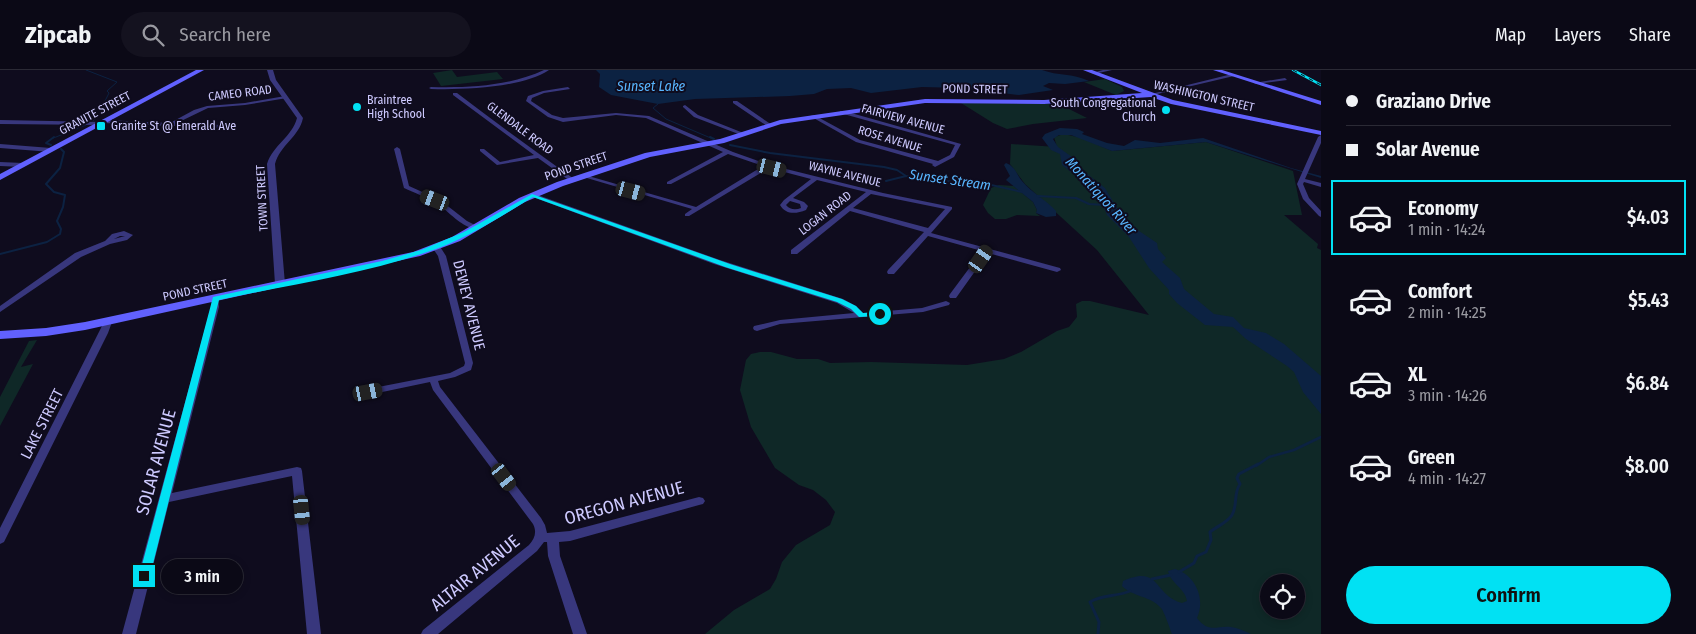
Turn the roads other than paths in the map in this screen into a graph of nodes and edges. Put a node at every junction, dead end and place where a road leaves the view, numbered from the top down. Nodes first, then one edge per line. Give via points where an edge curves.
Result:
1 (201, 70) edge
2 (270, 70) edge
3 (547, 70) edge
4 (1086, 70) edge
5 (1110, 70) edge
6 (1216, 70) edge
7 (1094, 73) junction
8 (1232, 75) junction
9 (1285, 78) dead end
10 (1256, 83) junction
11 (1122, 84) junction
12 (431, 88) dead end
13 (568, 88) dead end
14 (455, 94) dead end
15 (1149, 95) junction
16 (1119, 96) junction
17 (285, 98) junction
18 (735, 102) dead end
19 (1321, 103) edge
20 (685, 106) dead end
21 (842, 112) junction
22 (812, 116) junction
23 (0, 122) edge
24 (103, 122) junction
25 (171, 124) junction
26 (769, 125) junction
27 (219, 126) dead end
28 (1321, 132) edge
29 (743, 134) junction
30 (1321, 137) edge
31 (709, 144) junction
32 (0, 146) edge
33 (397, 149) dead end
34 (50, 150) junction
35 (482, 150) dead end
36 (727, 152) junction
37 (540, 156) junction
38 (0, 164) edge
39 (936, 164) joint
40 (23, 165) junction
41 (768, 166) junction
42 (1303, 175) junction
43 (583, 176) junction
44 (0, 177) edge
45 (816, 178) junction
46 (572, 180) junction
47 (669, 183) dead end
48 (1321, 185) edge
49 (870, 192) junction
50 (532, 195) junction
51 (788, 199) dead end
52 (697, 209) junction
53 (849, 209) junction
54 (688, 215) dead end
55 (1321, 215) edge
56 (477, 228) junction
57 (929, 233) junction
58 (108, 242) dead end
59 (436, 247) junction
60 (987, 250) junction
61 (794, 252) dead end
62 (1058, 270) dead end
63 (891, 272) dead end
64 (280, 284) junction
65 (953, 296) dead end
66 (215, 298) junction
67 (946, 303) dead end
68 (0, 310) edge
69 (862, 316) junction
70 (108, 322) junction
71 (757, 328) dead end
72 (0, 335) edge
73 (433, 379) junction
74 (368, 392) dead end
75 (164, 499) junction
76 (699, 501) dead end
77 (547, 538) junction
78 (0, 539) edge
79 (129, 634) edge
80 (314, 634) edge
81 (428, 634) edge
82 (580, 634) edge

1 - 24 main road, GRANITE STREET
2 - 17 street, TOWN STREET
3 - 12 street via 525,78 470,87
4 - 7 main road, WASHINGTON STREET
5 - 7 street
6 - 8 main road
7 - 11 main road, WASHINGTON STREET
8 - 10 main road
8 - 15 street
9 - 10 street
10 - 19 main road
11 - 15 main road, WASHINGTON STREET
11 - 16 main road via 1129,91
13 - 31 street, WAYNE AVENUE via 538,93 530,96 528,101 550,116 563,120 612,114 644,117
14 - 37 street, GLENDALE ROAD
15 - 16 main road, POND STREET
15 - 28 main road, WASHINGTON STREET via 1194,108
16 - 21 main road, POND STREET via 1038,102 925,101
17 - 25 street, CAMEO ROAD via 207,107
17 - 64 street, TOWN STREET via 300,120 296,129 275,151 271,164
18 - 26 street
20 - 29 street via 696,116
21 - 22 main road, POND STREET
21 - 39 street, FAIRVIEW AVENUE via 958,144 953,155
22 - 26 main road, POND STREET
22 - 39 street, ROSE AVENUE via 855,139
23 - 24 street
24 - 25 street
24 - 34 main road, GRANITE STREET
25 - 27 street
26 - 29 main road, POND STREET
29 - 31 main road, POND STREET
30 - 42 street
31 - 36 street, WAYNE AVENUE
31 - 43 main road, POND STREET via 653,153
32 - 34 street
33 - 56 street via 406,187 438,201
34 - 40 main road, GRANITE STREET
35 - 37 street via 499,164
36 - 41 street, WAYNE AVENUE
36 - 47 street
37 - 46 street, GLENDALE ROAD
38 - 40 street
40 - 44 main road, GRANITE STREET
41 - 45 street, WAYNE AVENUE
41 - 52 street
42 - 48 street
42 - 55 street via 1302,192
43 - 46 main road, POND STREET
43 - 52 street
45 - 49 street, WAYNE AVENUE
45 - 51 street
46 - 50 main road, POND STREET
49 - 53 street, LOGAN ROAD
49 - 57 street, WAYNE AVENUE via 950,208
50 - 56 main road, POND STREET
50 - 69 street via 722,264 840,301
52 - 54 street
53 - 57 street
53 - 61 street, LOGAN ROAD
56 - 59 main road, POND STREET
57 - 60 street
57 - 63 street
58 - 68 street via 78,255
59 - 64 main road, POND STREET via 392,261
59 - 73 street, DEWEY AVENUE via 442,256 469,363 465,370 452,376
60 - 62 street
60 - 65 street
64 - 66 main road, POND STREET
66 - 70 main road, POND STREET
66 - 75 street, SOLAR AVENUE
67 - 69 street via 922,310
69 - 71 street via 780,322
70 - 72 main road, POND STREET via 46,332
70 - 78 street, LAKE STREET
73 - 74 street
73 - 77 street via 436,388
75 - 79 street, SOLAR AVENUE
75 - 80 street via 297,471
76 - 77 street, OREGON AVENUE via 570,536
77 - 81 street, ALTAIR AVENUE
77 - 82 street

